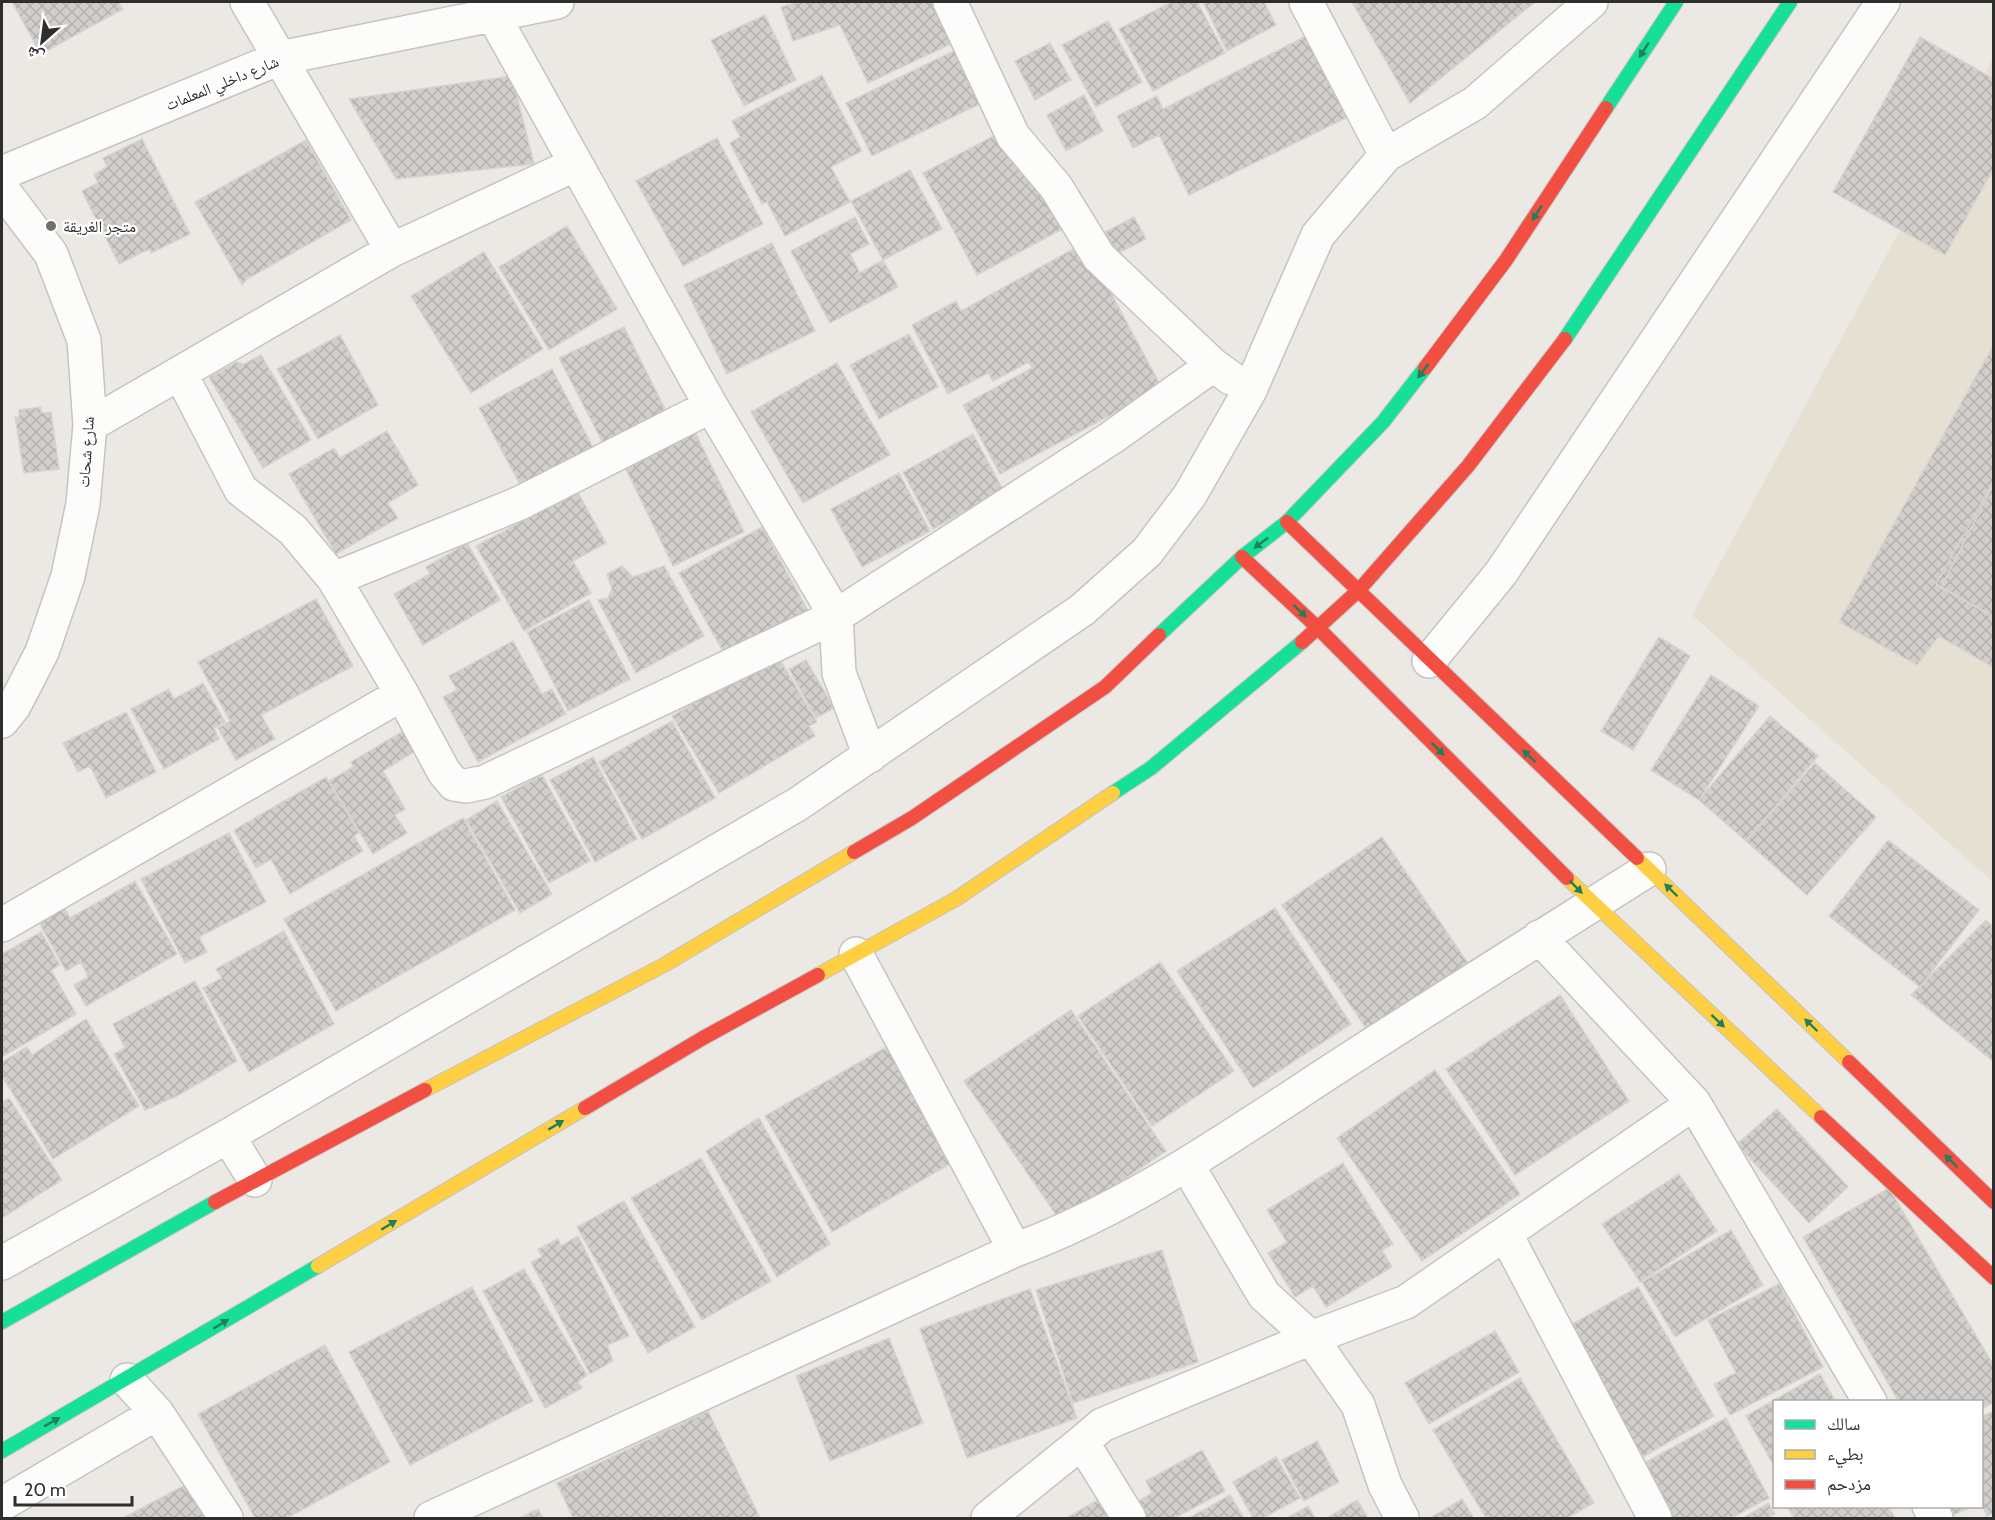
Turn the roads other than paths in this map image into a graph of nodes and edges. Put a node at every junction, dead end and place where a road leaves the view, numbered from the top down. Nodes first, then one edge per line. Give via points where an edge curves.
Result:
1 (247, 2) edge
2 (550, 2) edge
3 (950, 2) edge
4 (1305, 2) edge
5 (1591, 2) edge
6 (1676, 2) edge
7 (1790, 2) edge
8 (1883, 2) edge
9 (493, 15) junction
10 (280, 58) junction
11 (1386, 155) junction
12 (576, 164) junction
13 (2, 173) edge
14 (2, 189) edge
15 (392, 250) junction
16 (1213, 365) junction
17 (180, 373) junction
18 (1250, 390) junction
19 (711, 406) junction
20 (90, 425) junction
21 (1287, 522) junction
22 (1242, 557) junction
23 (334, 579) junction
24 (1359, 590) junction
25 (836, 616) junction
26 (1317, 627) junction
27 (1429, 661) junction
28 (402, 694) junction
29 (2, 721) edge
30 (870, 756) junction
31 (1649, 869) junction
32 (1593, 904) junction
33 (2, 925) edge
34 (1539, 937) junction
35 (856, 954) junction
36 (1694, 1103) junction
37 (228, 1136) junction
38 (1187, 1165) junction
39 (255, 1180) junction
40 (1994, 1202) edge
41 (1506, 1235) junction
42 (1015, 1250) junction
43 (2, 1263) edge
44 (1994, 1278) edge
45 (2, 1322) edge
46 (1311, 1338) junction
47 (127, 1380) junction
48 (1869, 1400) edge
49 (157, 1413) junction
50 (1083, 1442) junction
51 (2, 1451) edge
52 (2, 1504) edge
53 (226, 1518) edge
54 (431, 1518) edge
55 (988, 1518) edge
56 (1129, 1518) edge
57 (1402, 1518) edge
58 (1655, 1518) edge

1 - 10 street
2 - 9 street, شارع داخلي المعلمات
3 - 16 street via 1013,136 1056,187 1099,257
4 - 11 street
5 - 11 street via 1475,103
6 -> 21 street via 1506,260 1450,337 1383,422
7 - 24 street via 1569,334 1468,466
8 - 27 street via 1501,573
9 - 10 street, شارع داخلي المعلمات
9 - 12 street
10 - 13 street, شارع داخلي المعلمات
10 - 15 street
11 - 18 street via 1318,235
12 - 15 street
12 - 19 street
14 - 20 street, شارع شحات via 51,254 84,340
15 - 17 street
16 - 18 street
16 - 25 street via 1111,438
17 - 20 street
17 - 23 street via 241,490 293,530
18 - 30 street via 1190,495 1147,552 1082,610
19 - 23 street via 520,503
19 - 25 street
20 - 29 street, شارع شحات via 83,504 68,576 42,652
21 -> 22 street
21 - 24 street
22 -> 26 street
22 - 39 street via 1105,687 912,818 664,965
23 - 28 street
24 - 26 street
24 - 27 street
25 - 28 street via 484,782 466,786 454,784 444,772
25 - 30 street via 839,673
26 -> 32 street
26 - 35 street via 1151,768 956,899
31 -> 27 street
28 - 33 street
30 - 37 street via 798,804
31 - 32 street
40 -> 31 street
32 - 34 street
32 -> 44 street
34 - 36 street
34 - 38 street
35 - 42 street
47 -> 35 street via 703,1038
36 - 41 street
36 - 48 street
37 - 39 street
37 - 43 street
38 - 42 street via 1053,1236
38 - 46 street via 1264,1296
39 - 45 street
41 - 46 street via 1406,1302
41 - 58 street
42 - 54 street
46 - 50 street via 1102,1425
46 - 57 street via 1358,1405 1384,1485
47 - 49 street
51 -> 47 street
49 - 52 street
49 - 53 street
50 - 55 street
50 - 56 street

